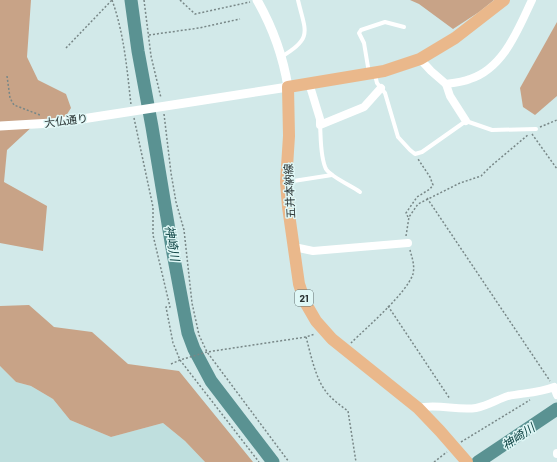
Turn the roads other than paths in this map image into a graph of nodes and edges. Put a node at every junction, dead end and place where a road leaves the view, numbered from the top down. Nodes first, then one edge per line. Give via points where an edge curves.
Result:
1 (258, 0) edge
2 (298, 0) edge
3 (504, 0) edge
4 (532, 0) edge
5 (404, 27) dead end
6 (281, 57) junction
7 (420, 59) junction
8 (371, 73) junction
9 (309, 84) junction
10 (446, 84) junction
11 (288, 87) junction
12 (380, 88) junction
13 (466, 121) junction
14 (320, 125) junction
15 (0, 126) edge
16 (536, 129) road end
17 (332, 175) junction
18 (286, 182) junction
19 (360, 192) dead end
20 (408, 243) road end
21 (294, 247) junction
22 (555, 391) edge
23 (418, 408) junction
24 (467, 462) edge

1 - 6 street
2 - 6 lane via 306,28 305,36 293,50
3 - 7 main road via 456,38
4 - 10 street via 515,36 498,60 479,75
5 - 8 lane via 385,22 361,30 359,33
6 - 11 street
7 - 8 main road
7 - 10 street
8 - 9 main road
8 - 12 lane
9 - 11 main road
9 - 14 street
10 - 13 street via 450,96
11 - 15 street, 大仏通り via 52,123
11 - 18 main road, 五井本納線 / 21 via 289,136
12 - 13 lane via 385,93 398,137 415,154 422,152
12 - 14 street via 364,107
13 - 16 lane via 492,130
14 - 17 lane via 326,169
17 - 18 lane
17 - 19 lane
18 - 21 main road, 五井本納線 / 21
20 - 21 street via 313,251
21 - 23 main road, 五井本納線 / 21 via 299,284 305,302 323,330
22 - 23 street via 507,396 477,408
23 - 24 main road, 五井本納線 / 21

